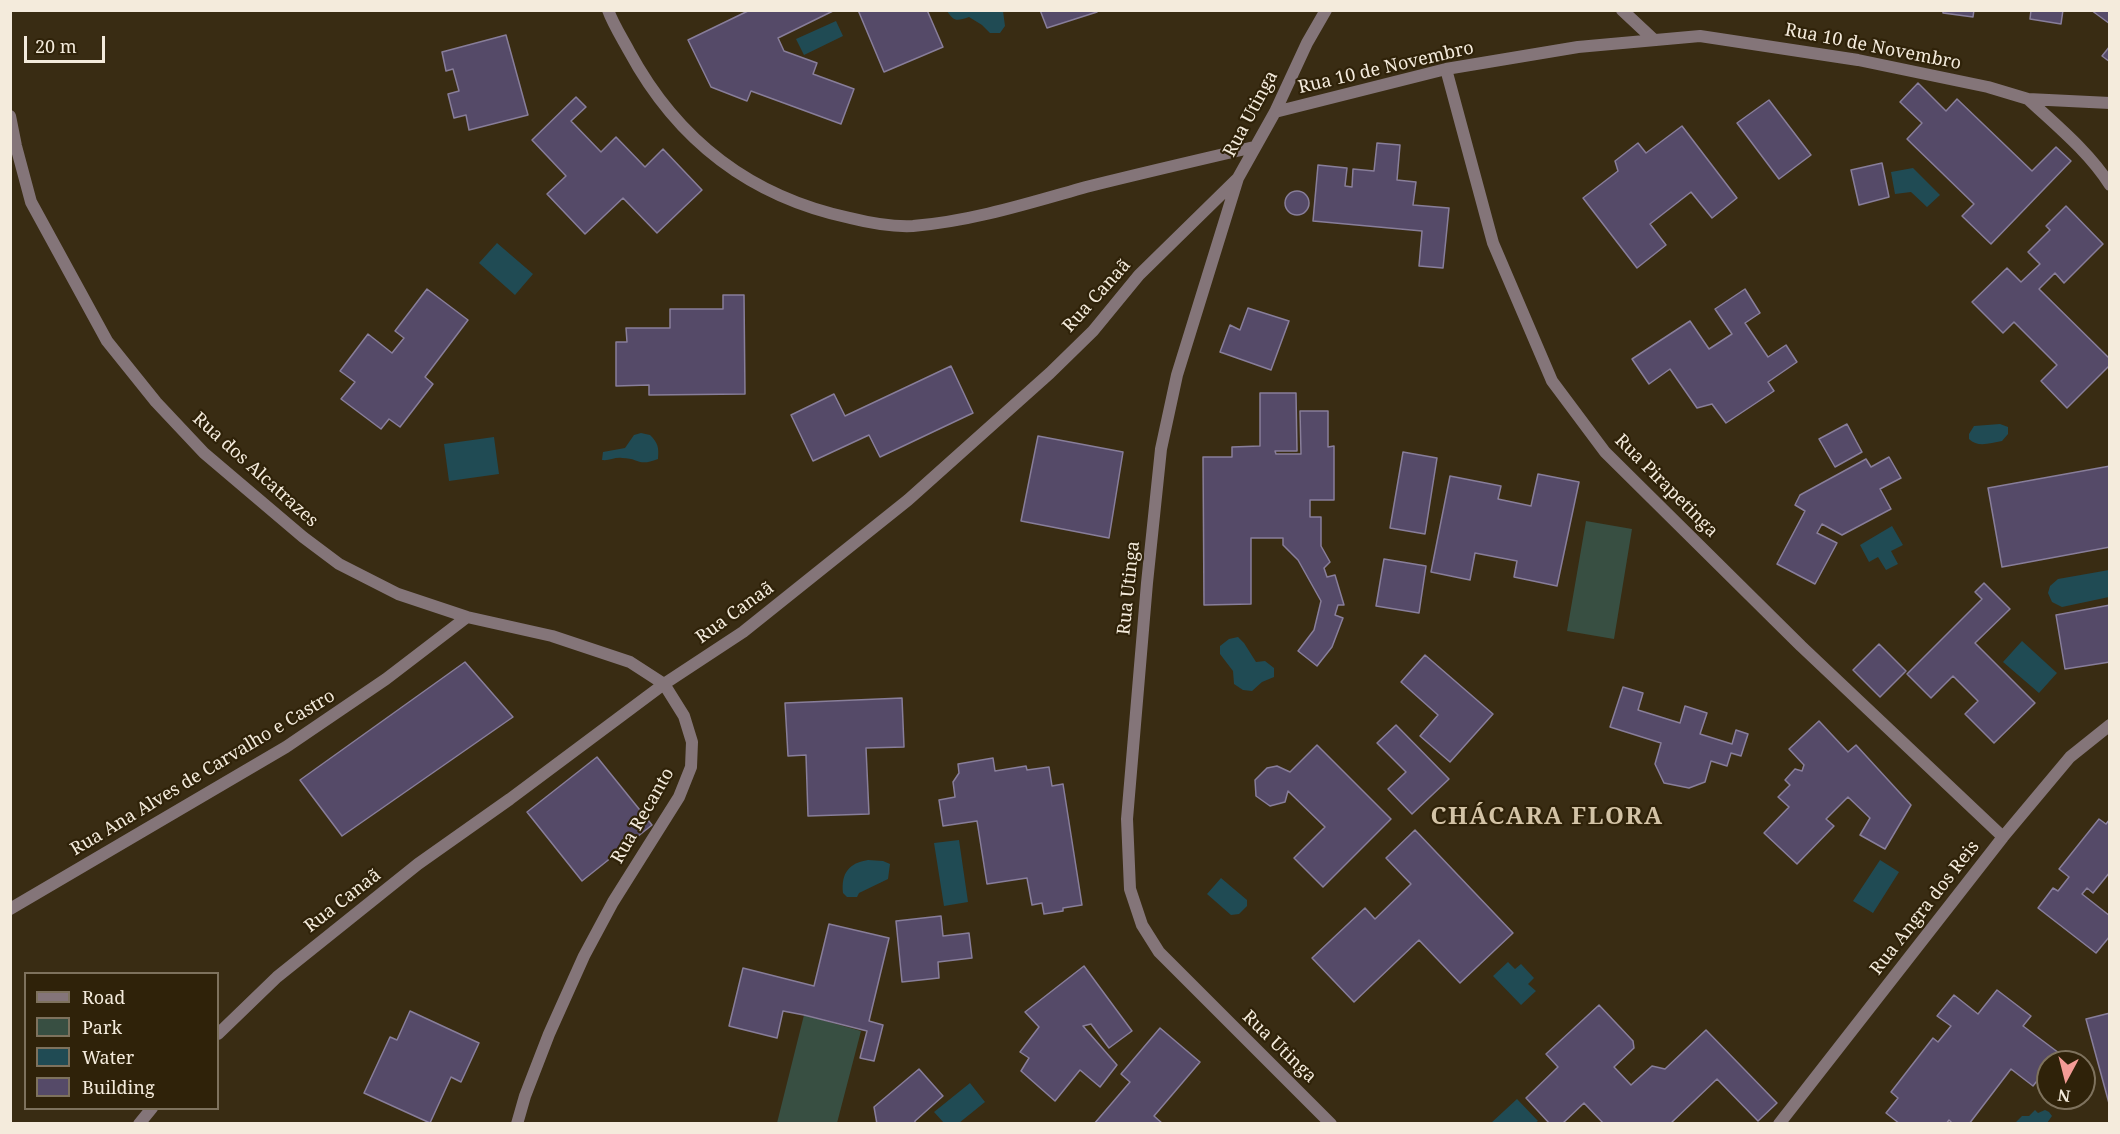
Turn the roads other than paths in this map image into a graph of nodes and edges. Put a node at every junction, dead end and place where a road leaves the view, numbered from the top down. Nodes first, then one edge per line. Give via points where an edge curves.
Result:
1 (608, 10) edge
2 (1326, 10) edge
3 (1622, 10) edge
4 (1653, 39) junction
5 (1446, 69) junction
6 (2028, 99) junction
7 (2109, 103) edge
8 (1275, 112) junction
9 (10, 116) edge
10 (1254, 147) junction
11 (1238, 178) junction
12 (2109, 185) edge
13 (467, 617) junction
14 (664, 684) junction
15 (2109, 725) edge
16 (2003, 837) junction
17 (10, 909) edge
18 (219, 1033) edge
19 (150, 1110) edge
20 (139, 1124) edge
21 (517, 1124) edge
22 (1331, 1124) edge
23 (1779, 1124) edge

1 - 10 street via 642,75 690,136 726,166 770,192 825,213 877,224 912,226 981,216
2 - 8 street, Rua Utinga
3 - 4 street
4 - 5 street, Rua 10 de Novembro
4 - 6 street, Rua 10 de Novembro via 1700,36 1808,51 1988,87
5 - 8 street, Rua 10 de Novembro
5 - 16 street, Rua Pirapetinga via 1493,243 1552,381 1605,452 1801,646
6 - 7 street, Rua 10 de Novembro
6 - 12 street via 2077,146
8 - 10 street, Rua Utinga
9 - 13 street, Rua dos Alcatrazes via 36,212 107,341 156,402 204,453 339,564 398,594
10 - 11 street, Rua Utinga
11 - 14 street, Rua Canaã via 1139,275 1093,331 1050,373 908,500 743,632
11 - 22 street, Rua Utinga via 1177,375 1161,449 1127,819 1130,889 1142,925 1159,952
13 - 14 street, Rua Recanto via 552,636 630,662
13 - 17 street, Rua Ana Alves de Carvalho e Castro via 386,680 286,747
14 - 18 street, Rua Canaã via 418,864 277,977
14 - 21 street, Rua Recanto via 684,716 692,742 692,767 680,797 613,902 584,956 549,1034
15 - 16 street, Rua Angra dos Reis via 2070,757
16 - 23 street, Rua Angra dos Reis
19 - 20 street

